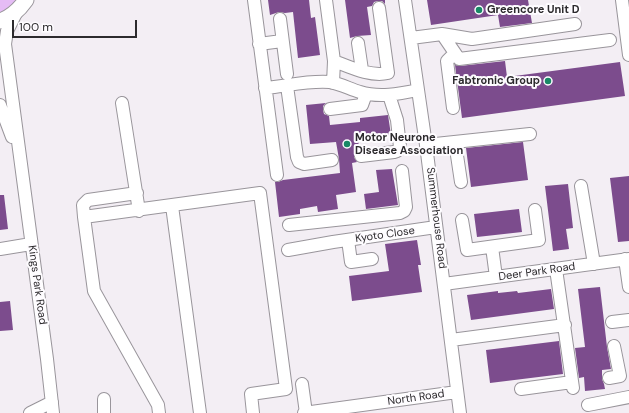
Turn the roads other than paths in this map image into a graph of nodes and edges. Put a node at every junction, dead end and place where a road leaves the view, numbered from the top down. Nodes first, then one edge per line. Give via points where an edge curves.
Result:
1 (26, 0) edge
2 (254, 0) edge
3 (326, 0) edge
4 (405, 0) edge
5 (622, 0) edge
6 (379, 8) dead end
7 (16, 13) junction
8 (280, 18) dead end
9 (0, 22) edge
10 (575, 24) dead end
11 (442, 34) junction
12 (411, 38) junction
13 (610, 40) dead end
14 (282, 41) junction
15 (358, 43) dead end
16 (259, 44) junction
17 (455, 53) junction
18 (629, 55) edge
19 (334, 61) junction
20 (362, 70) junction
21 (287, 80) junction
22 (333, 83) junction
23 (266, 88) junction
24 (418, 90) junction
25 (366, 94) junction
26 (389, 95) junction
27 (12, 103) junction
28 (122, 103) dead end
29 (453, 108) dead end
30 (1, 110) edge
31 (330, 110) dead end
32 (530, 134) dead end
33 (456, 142) junction
34 (426, 145) junction
35 (20, 156) junction
36 (361, 156) dead end
37 (332, 160) dead end
38 (402, 171) dead end
39 (277, 175) dead end
40 (461, 182) dead end
41 (581, 186) dead end
42 (137, 193) junction
43 (172, 206) junction
44 (535, 210) dead end
45 (139, 211) junction
46 (368, 217) junction
47 (84, 218) junction
48 (462, 220) dead end
49 (289, 225) dead end
50 (436, 227) junction
51 (371, 237) junction
52 (348, 240) junction
53 (32, 244) junction
54 (492, 247) junction
55 (0, 249) edge
56 (288, 250) dead end
57 (372, 259) dead end
58 (627, 259) edge
59 (594, 264) junction
60 (556, 269) junction
61 (496, 277) junction
62 (444, 284) junction
63 (629, 287) edge
64 (629, 320) edge
65 (612, 322) dead end
66 (565, 325) junction
67 (452, 340) junction
68 (614, 346) dead end
69 (623, 362) edge
70 (609, 378) dead end
71 (302, 384) dead end
72 (521, 389) dead end
73 (457, 392) junction
74 (629, 397) edge
75 (104, 399) dead end
76 (588, 405) dead end
77 (52, 408) edge
78 (30, 413) edge
79 (104, 413) edge
80 (159, 413) edge
81 (200, 413) edge
82 (253, 413) edge
83 (305, 413) edge
84 (460, 413) edge

1 - 7 main road
2 - 16 street
3 - 19 street
4 - 12 street, Summerhouse Road
5 - 18 street
6 - 20 street via 388,73 374,74
7 - 9 main road
7 - 27 street, Kings Park Road via 7,31 5,44
8 - 14 street
10 - 11 street via 472,39
11 - 12 street
11 - 17 street
12 - 24 street, Summerhouse Road
13 - 17 street via 459,59
14 - 16 street
14 - 21 street
15 - 20 street
16 - 23 street
17 - 29 street via 447,61
19 - 20 street
19 - 22 street
21 - 22 street
21 - 23 street
21 - 37 street via 296,157 304,164
22 - 25 street
23 - 39 street
24 - 26 street
24 - 34 street, Summerhouse Road
25 - 26 street
25 - 31 street via 362,105
26 - 36 street via 397,120 400,147 394,152
27 - 30 street
27 - 35 street, Kings Park Road
28 - 42 street
30 - 35 street, Kings Park Road
32 - 33 street
33 - 34 street
33 - 40 street
34 - 50 street, Summerhouse Road
35 - 53 street, Kings Park Road
38 - 46 street via 406,207 404,211
41 - 59 street
42 - 45 street
42 - 47 street via 88,200 83,205
43 - 45 street
43 - 81 street
43 - 82 street via 260,193 286,389 251,394
44 - 54 street via 539,240
45 - 47 street
46 - 49 street
46 - 51 street
47 - 80 street via 94,291 158,405
48 - 54 street via 467,250
50 - 51 street, Kyoto Close
50 - 62 street, Summerhouse Road
51 - 52 street, Kyoto Close
52 - 56 street, Kyoto Close
52 - 57 street via 351,262
53 - 55 street
53 - 77 street, Kings Park Road
54 - 61 street
58 - 59 street, Deer Park Road
58 - 63 street
59 - 60 street, Deer Park Road
60 - 61 street, Deer Park Road
60 - 66 street
61 - 62 street, Deer Park Road
62 - 67 street, Summerhouse Road
64 - 65 street
66 - 67 street
66 - 72 street via 573,385
67 - 73 street, Summerhouse Road
68 - 69 street
69 - 70 street via 620,376
71 - 83 street
73 - 83 street, North Road via 377,398
73 - 84 street, Summerhouse Road
74 - 76 street
75 - 79 street
77 - 78 street

